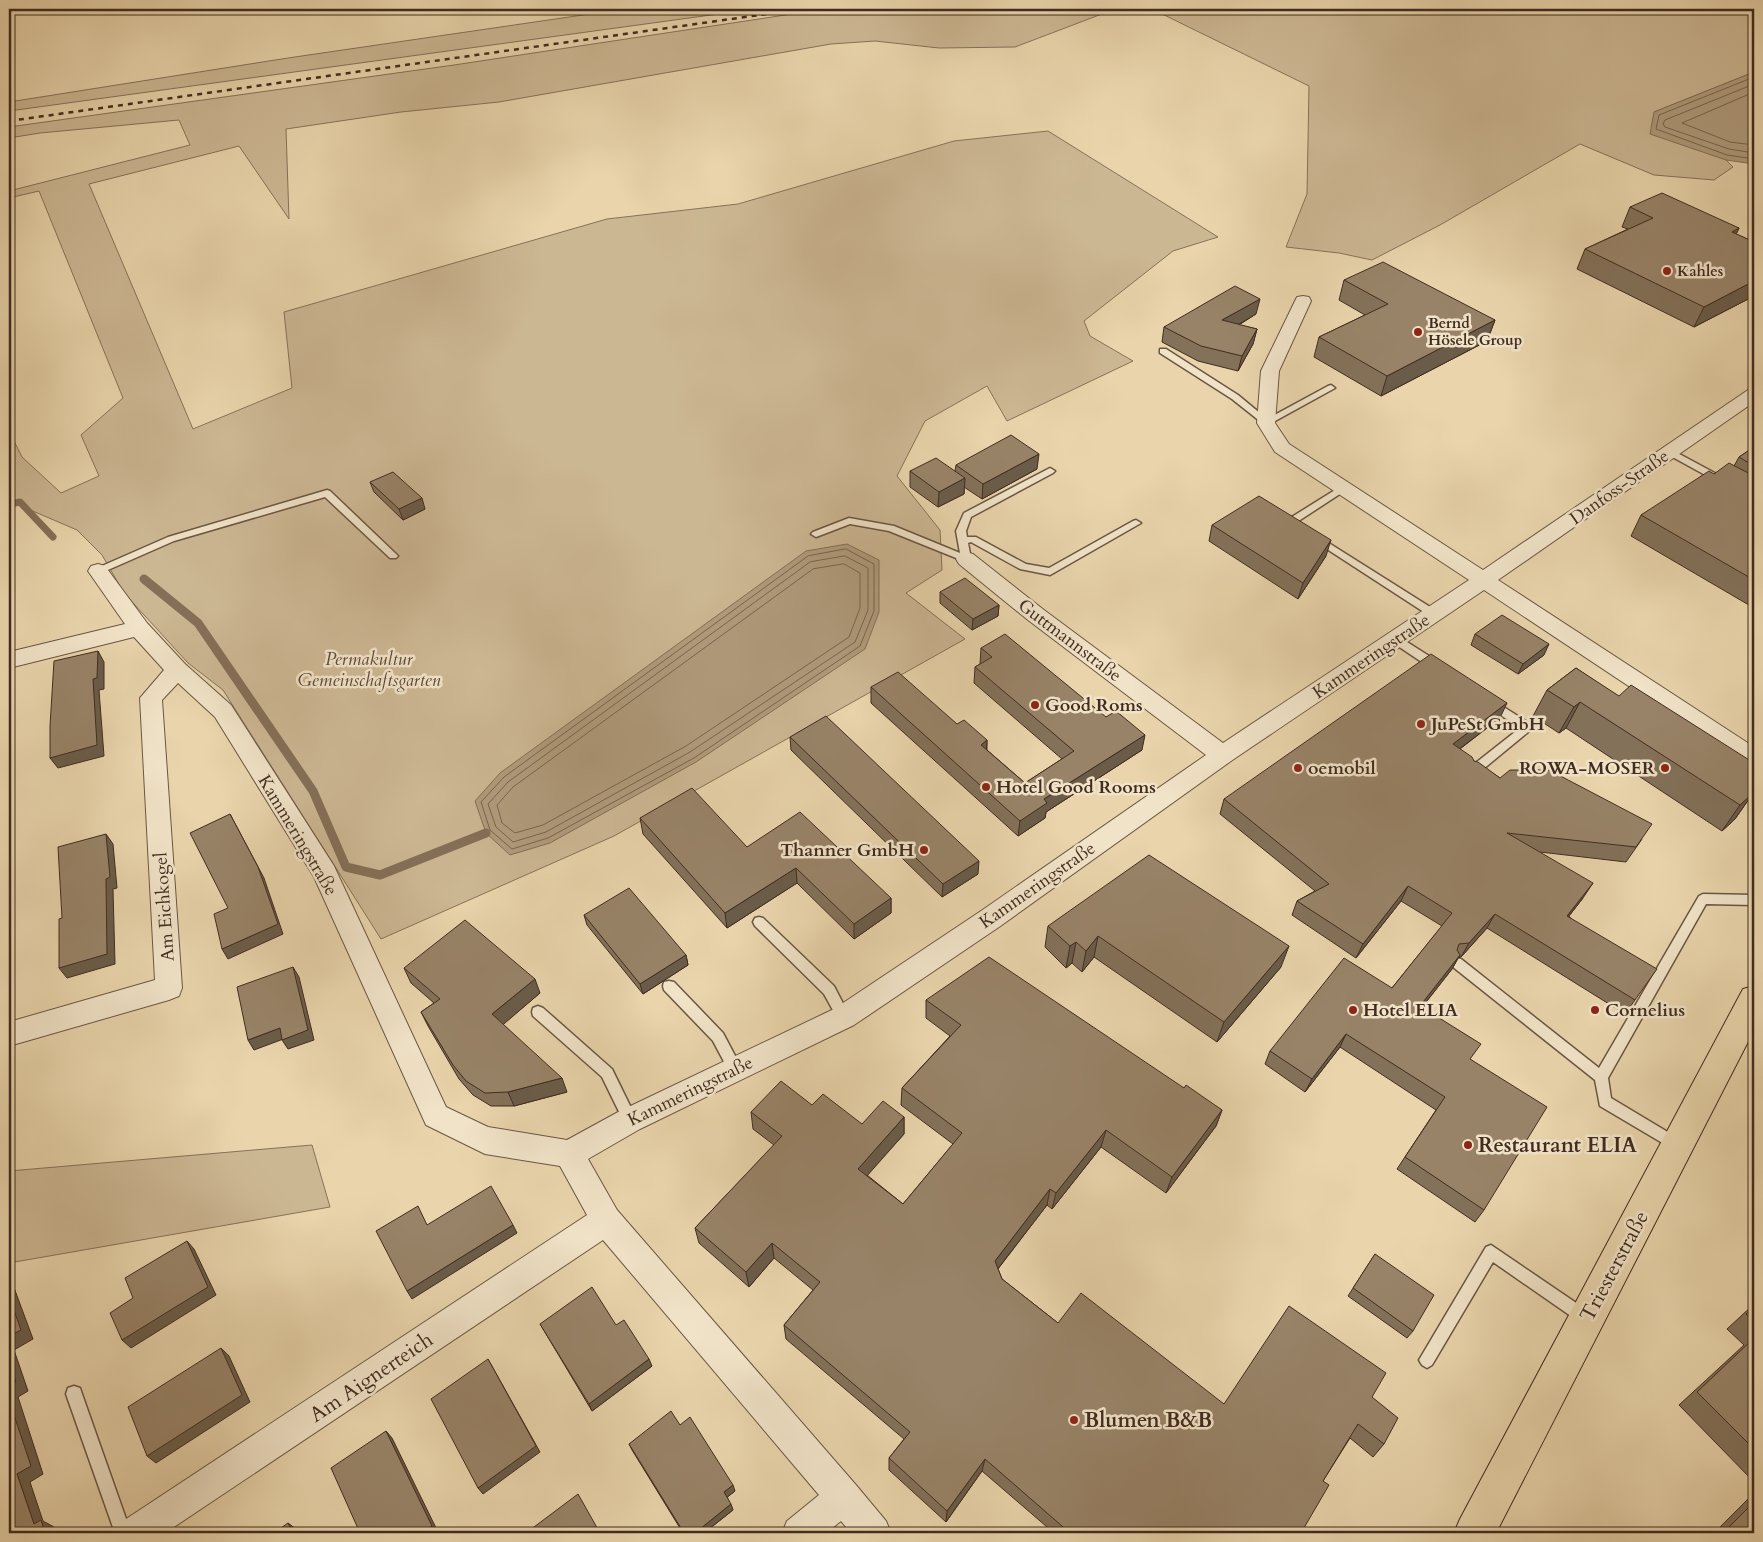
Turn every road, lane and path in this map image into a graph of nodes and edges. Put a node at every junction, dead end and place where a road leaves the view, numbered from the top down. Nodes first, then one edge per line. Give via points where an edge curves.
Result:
1 (1303, 301) dead end
2 (1162, 351) dead end
3 (1331, 388) dead end
4 (1754, 394) edge
5 (1266, 423) junction
6 (1670, 452) junction
7 (1050, 471) dead end
8 (1729, 485) edge
9 (1343, 488) junction
10 (1136, 523) dead end
11 (816, 534) dead end
12 (964, 550) junction
13 (393, 556) dead end
14 (98, 571) joint
15 (1484, 580) junction
16 (1434, 614) junction
17 (139, 628) junction
18 (1396, 639) junction
19 (9, 660) edge
20 (177, 670) junction
21 (1448, 674) edge
22 (1480, 696) edge
23 (1223, 755) junction
24 (1754, 758) edge
25 (1472, 772) edge
26 (1754, 900) edge
27 (759, 922) dead end
28 (1457, 962) edge
29 (669, 986) dead end
30 (1754, 999) edge
31 (538, 1012) dead end
32 (844, 1017) junction
33 (9, 1034) edge
34 (735, 1069) junction
35 (1601, 1077) junction
36 (630, 1120) junction
37 (1678, 1146) junction
38 (569, 1154) junction
39 (606, 1220) junction
40 (1587, 1319) junction
41 (1428, 1360) dead end
42 (74, 1394) dead end
43 (844, 1497) junction
44 (123, 1533) edge
45 (135, 1533) edge
46 (799, 1533) edge
47 (874, 1533) edge
48 (1474, 1533) edge

1 - 5 street via 1270,371
2 - 5 lane via 1235,397
3 - 5 lane
4 - 6 street, Danfoss-Straße
5 - 9 street via 1282,448
6 - 8 lane
6 - 15 street, Danfoss-Straße
7 - 12 lane via 967,516 961,531
9 - 15 street
9 - 16 lane via 1290,522
10 - 12 lane via 1050,572 1022,567 973,539
11 - 12 lane via 849,521 891,528
12 - 23 street, Guttmannstraße via 1036,615
13 - 14 lane via 327,493 171,539
14 - 17 street, Kammeringstraße
15 - 16 street, Kammeringstraße
15 - 24 street
16 - 18 street, Kammeringstraße
17 - 19 street
17 - 20 street, Kammeringstraße
18 - 21 lane
18 - 23 street, Kammeringstraße
20 - 33 street, Am Eichkogel via 151,698 170,988
20 - 38 street, Kammeringstraße via 223,711 325,873 436,1116 485,1140
22 - 25 lane via 1528,728
23 - 32 street, Kammeringstraße
26 - 35 lane via 1703,899
27 - 32 lane via 829,990
28 - 35 lane
29 - 34 lane via 718,1037
30 - 37 main road, Triesterstraße
31 - 36 lane via 607,1073
32 - 34 street, Kammeringstraße
34 - 36 street, Kammeringstraße
35 - 37 lane via 1605,1102
36 - 38 street, Kammeringstraße
37 - 40 main road, Triesterstraße
38 - 39 street
39 - 43 street
39 - 45 street, Am Aignerteich
40 - 41 lane via 1491,1252
40 - 48 main road, Triesterstraße
42 - 44 lane
43 - 46 street
43 - 47 street

